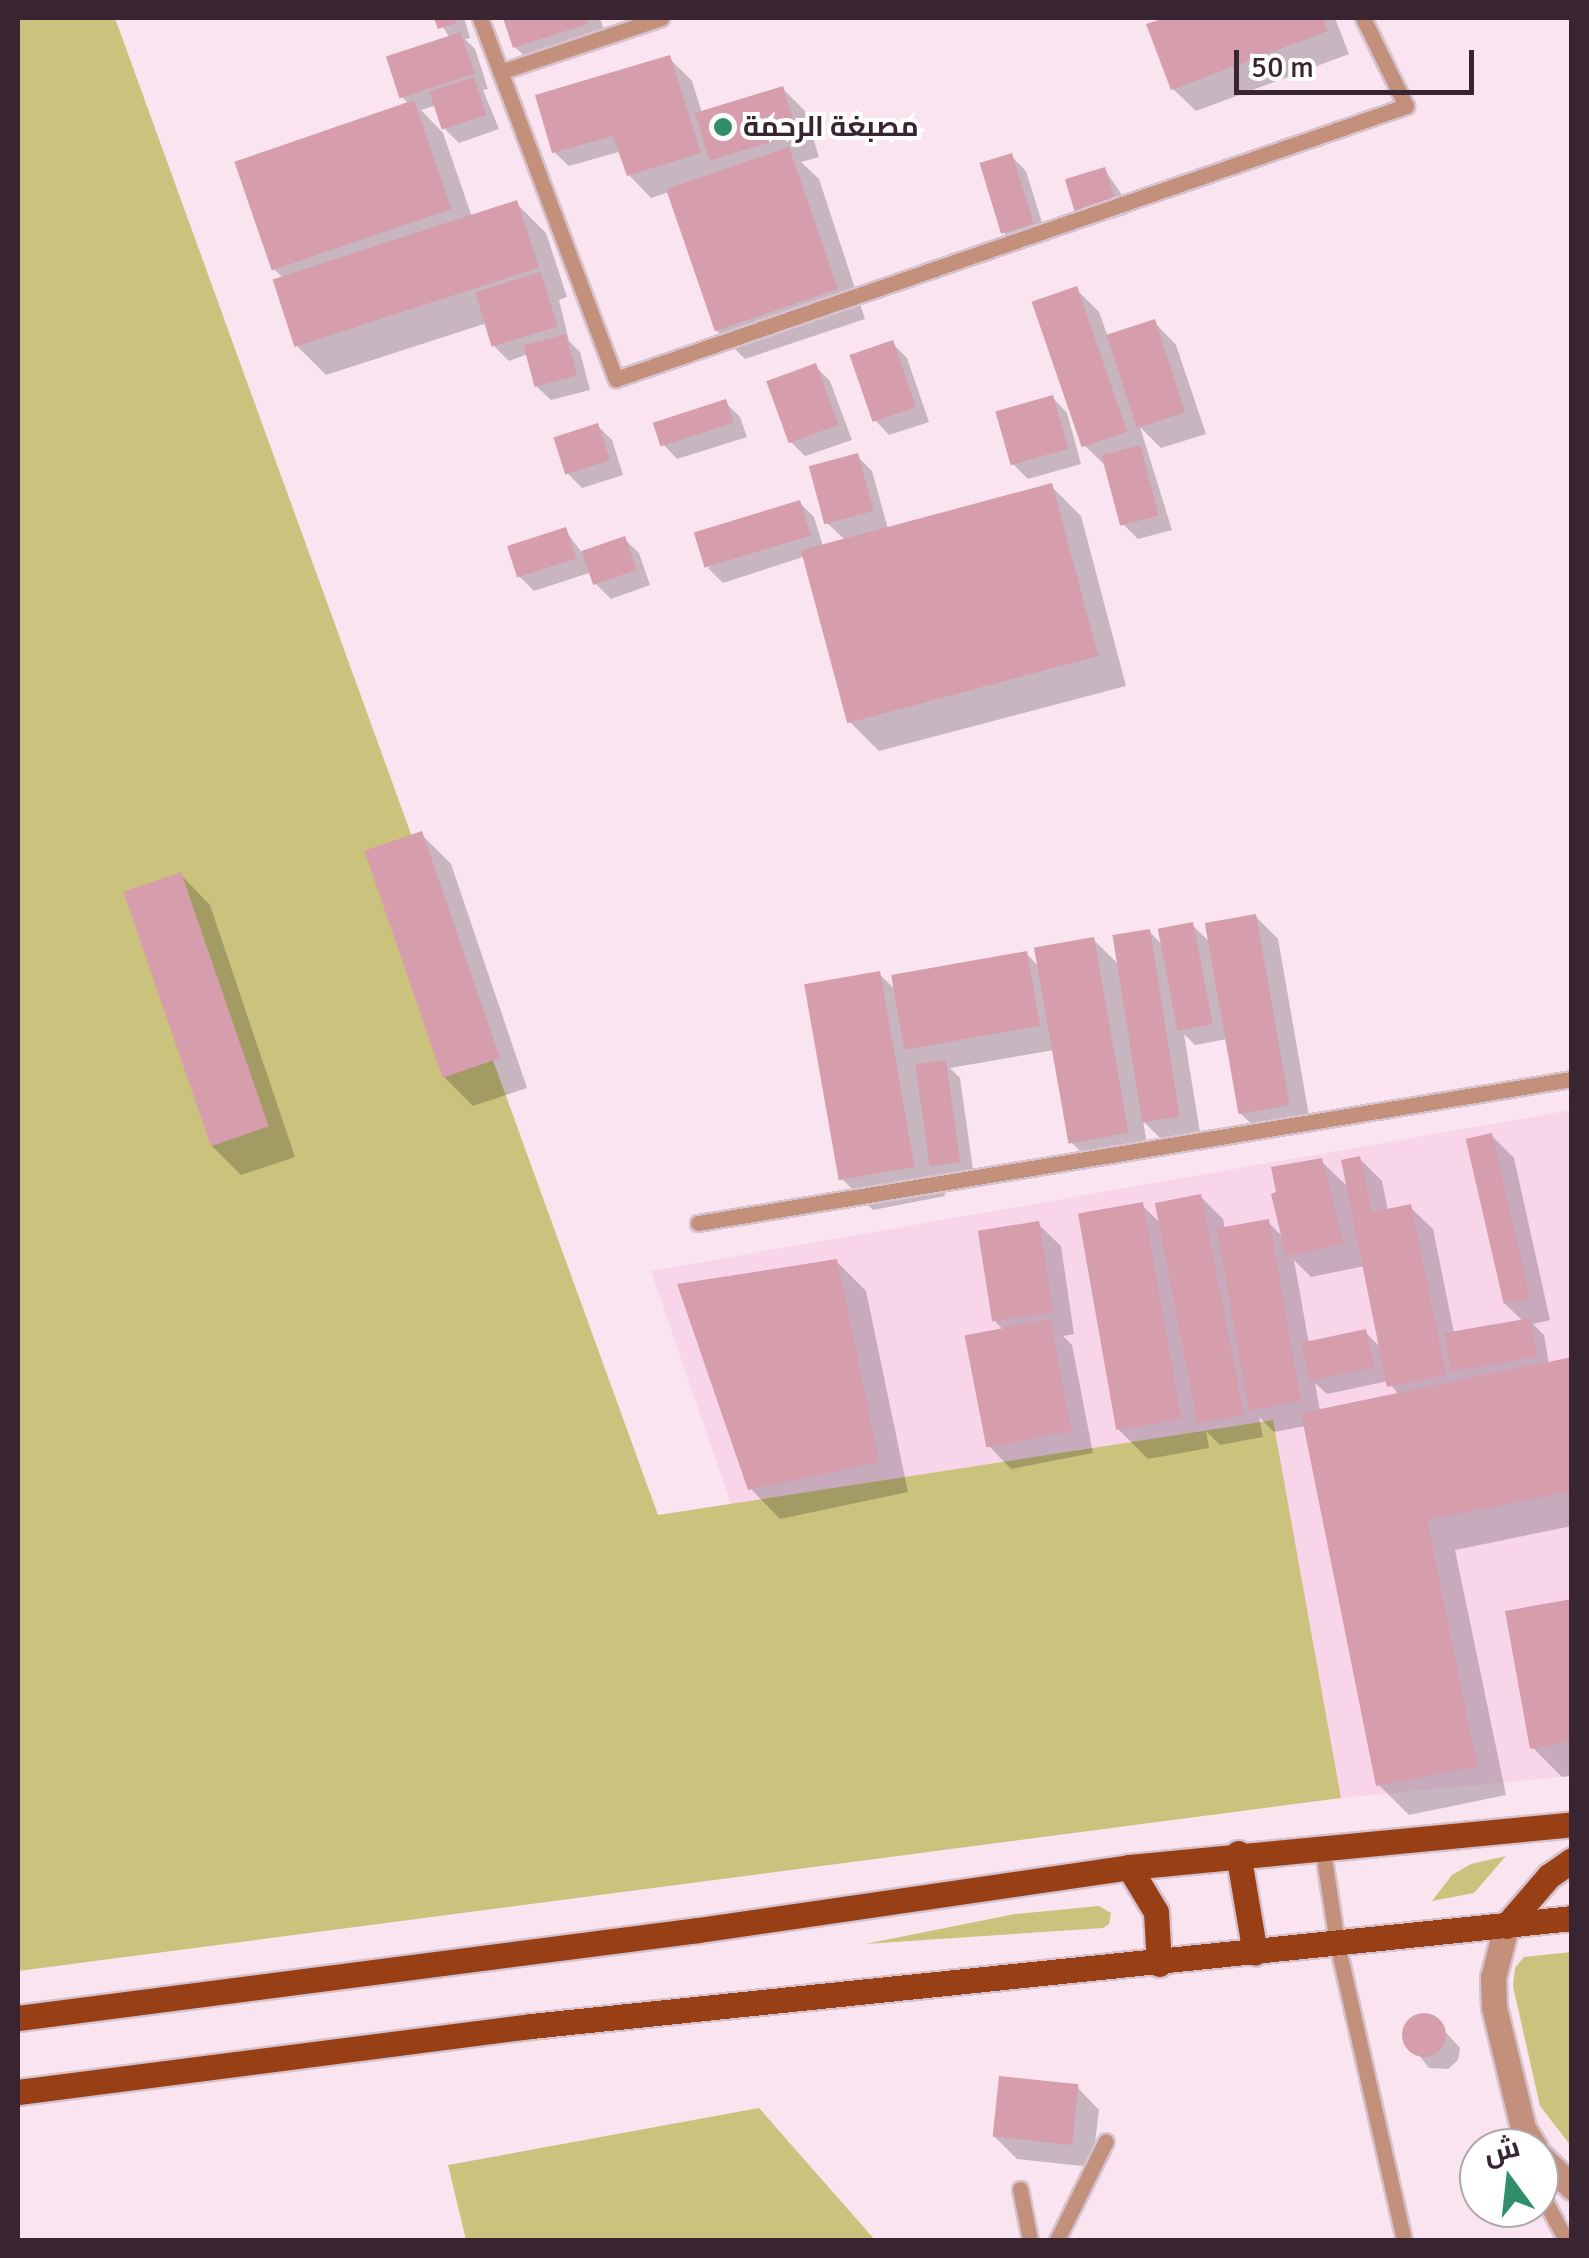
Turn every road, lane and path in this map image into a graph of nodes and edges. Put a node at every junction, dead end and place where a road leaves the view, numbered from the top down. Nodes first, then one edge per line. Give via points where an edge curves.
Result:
1 (480, 18) edge
2 (661, 18) edge
3 (1363, 18) edge
4 (500, 72) junction
5 (1572, 1079) edge
6 (698, 1223) dead end
7 (1572, 1824) edge
8 (1322, 1846) junction
9 (1238, 1853) junction
10 (1572, 1860) edge
11 (1128, 1866) junction
12 (1572, 1918) edge
13 (1506, 1926) junction
14 (1337, 1942) junction
15 (1255, 1952) junction
16 (1159, 1964) junction
17 (18, 2018) edge
18 (18, 2092) edge
19 (1525, 2128) edge
20 (1106, 2141) dead end
21 (1020, 2188) dead end
22 (1030, 2240) edge
23 (1058, 2240) edge
24 (1404, 2240) edge

1 - 4 lane
2 - 4 lane
3 - 4 lane via 1406,106 616,379
5 - 6 lane
7 - 8 main road
8 - 9 main road
8 - 14 lane
9 - 11 main road
9 - 15 main road
10 - 13 main road
11 - 16 main road via 1156,1912
11 - 17 main road via 698,1930
12 - 13 main road
13 - 14 main road
13 - 19 street via 1493,1978 1494,2006
14 - 15 main road
14 - 24 lane
15 - 16 main road
16 - 18 main road via 550,2024
20 - 23 lane
21 - 22 lane

